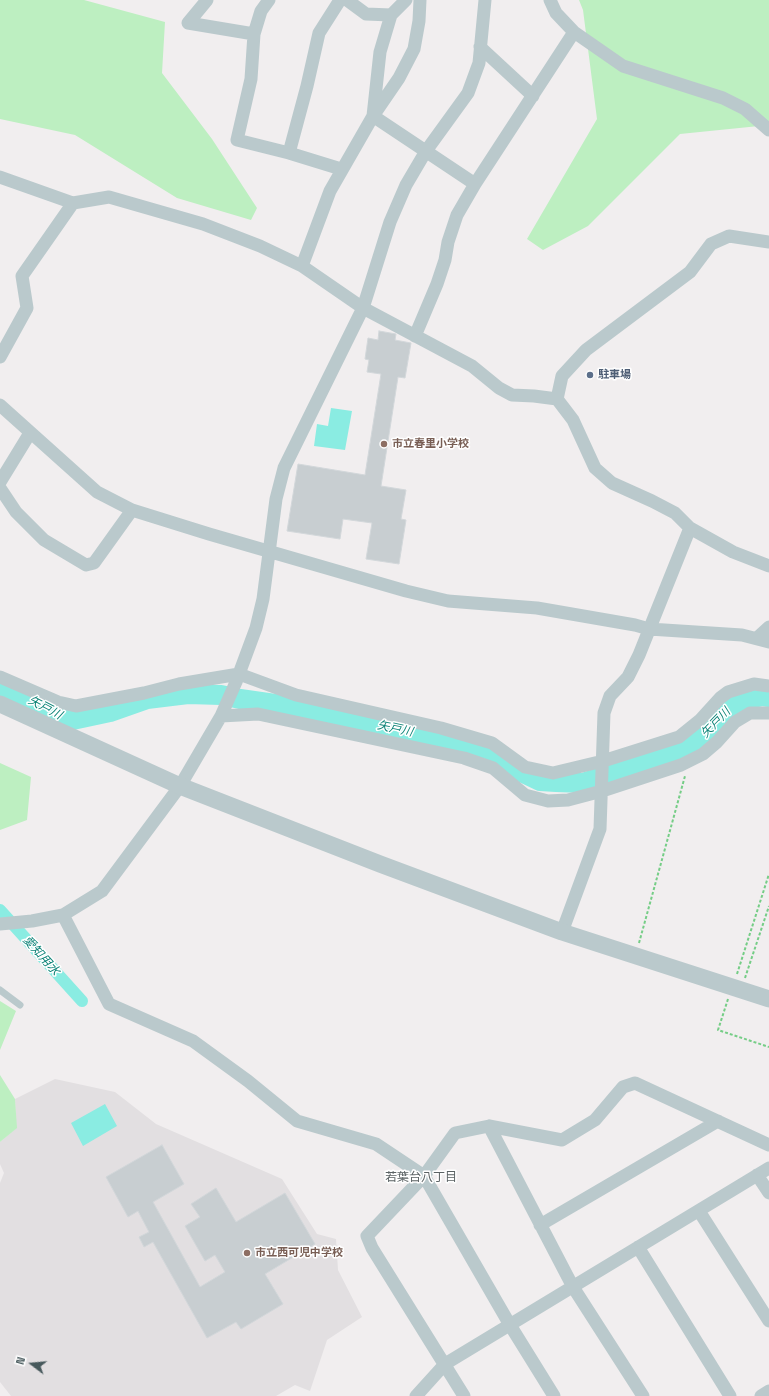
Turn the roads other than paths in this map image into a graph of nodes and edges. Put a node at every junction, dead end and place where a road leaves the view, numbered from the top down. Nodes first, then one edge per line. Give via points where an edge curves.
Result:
1 (207, 0) edge
2 (268, 0) edge
3 (340, 0) edge
4 (346, 0) edge
5 (406, 0) edge
6 (420, 0) edge
7 (485, 0) edge
8 (550, 0) edge
9 (391, 15) junction
10 (574, 32) junction
11 (254, 34) junction
12 (480, 47) junction
13 (533, 96) junction
14 (373, 116) junction
15 (769, 130) edge
16 (426, 151) junction
17 (289, 153) junction
18 (341, 169) junction
19 (0, 177) edge
20 (475, 184) junction
21 (73, 203) junction
22 (768, 240) edge
23 (302, 266) junction
24 (363, 308) junction
25 (415, 336) junction
26 (0, 357) edge
27 (557, 399) junction
28 (0, 406) edge
29 (30, 433) junction
30 (0, 482) edge
31 (0, 488) edge
32 (132, 510) junction
33 (690, 528) junction
34 (270, 552) junction
35 (769, 566) edge
36 (769, 627) edge
37 (648, 629) junction
38 (763, 640) edge
39 (0, 677) edge
40 (238, 678) junction
41 (769, 686) edge
42 (0, 704) edge
43 (769, 713) edge
44 (220, 716) junction
45 (602, 761) junction
46 (180, 786) junction
47 (602, 791) junction
48 (63, 915) junction
49 (0, 924) edge
50 (562, 932) junction
51 (0, 990) edge
52 (769, 1000) edge
53 (20, 1005) dead end
54 (718, 1121) junction
55 (489, 1126) junction
56 (769, 1145) edge
57 (769, 1168) edge
58 (424, 1176) junction
59 (757, 1176) junction
60 (769, 1193) edge
61 (699, 1211) junction
62 (540, 1225) junction
63 (638, 1247) junction
64 (573, 1287) junction
65 (769, 1321) edge
66 (510, 1325) junction
67 (445, 1364) junction
68 (769, 1391) edge
69 (416, 1396) edge
70 (464, 1396) edge
71 (554, 1396) edge
72 (643, 1396) edge
73 (730, 1396) edge
74 (761, 1396) edge

1 - 11 street via 188,23
2 - 11 street via 261,11
3 - 17 street via 319,33
4 - 9 street via 366,14
5 - 9 street
6 - 14 street via 414,49 399,78
7 - 12 street
8 - 10 street via 556,13
9 - 14 street via 380,52
10 - 13 street
10 - 15 street via 623,66 723,98 746,109
11 - 17 street via 251,79 236,140
12 - 13 street
12 - 16 street via 479,63 468,93
13 - 20 street
14 - 16 street
14 - 18 street
16 - 20 street
16 - 24 street via 406,185 390,222
17 - 18 street
18 - 23 street
19 - 21 street
20 - 25 street via 457,216 437,284
21 - 23 street via 109,196 203,224 260,246
21 - 26 street via 22,276 27,308
22 - 27 street via 729,236 712,244 690,272 586,350 562,376
23 - 24 street
24 - 25 street
24 - 34 street via 284,468 276,499
25 - 27 street via 472,366 498,388 512,395
27 - 33 street via 573,420 595,468 612,483 675,514
28 - 29 street
29 - 30 street
29 - 32 street via 97,492
31 - 32 street via 16,512 44,540 86,565 94,563
32 - 34 street
33 - 35 street via 732,552
33 - 37 street
34 - 37 street via 448,601 537,608
34 - 40 street via 256,628
36 - 38 street
37 - 38 street via 742,635
37 - 45 street via 628,677 610,696 604,713
39 - 40 street via 58,702 76,706 192,681
40 - 44 street
40 - 45 street via 296,695 441,728 492,743 526,767 553,773
41 - 45 street via 754,684 728,692 679,737
42 - 46 street
43 - 47 street via 750,713 735,722 703,754 682,765
44 - 46 street
44 - 47 street via 258,714 464,758 493,768 525,795 548,801 568,800
45 - 47 street
46 - 48 street via 102,891
46 - 50 street
47 - 50 street via 600,829
48 - 49 street
48 - 58 street via 109,1004 193,1041 297,1121 376,1144
50 - 52 street
51 - 53 lane
54 - 55 street via 635,1083 623,1087 594,1120 562,1140
54 - 56 street
54 - 62 street
55 - 58 street via 455,1133
55 - 62 street
57 - 59 street
58 - 66 street
58 - 67 street via 367,1236
59 - 60 street
59 - 61 street
61 - 63 street
61 - 65 street
62 - 64 street
63 - 64 street
63 - 73 street
64 - 66 street
64 - 72 street
66 - 67 street
66 - 71 street
67 - 69 street
67 - 70 street
68 - 74 street

